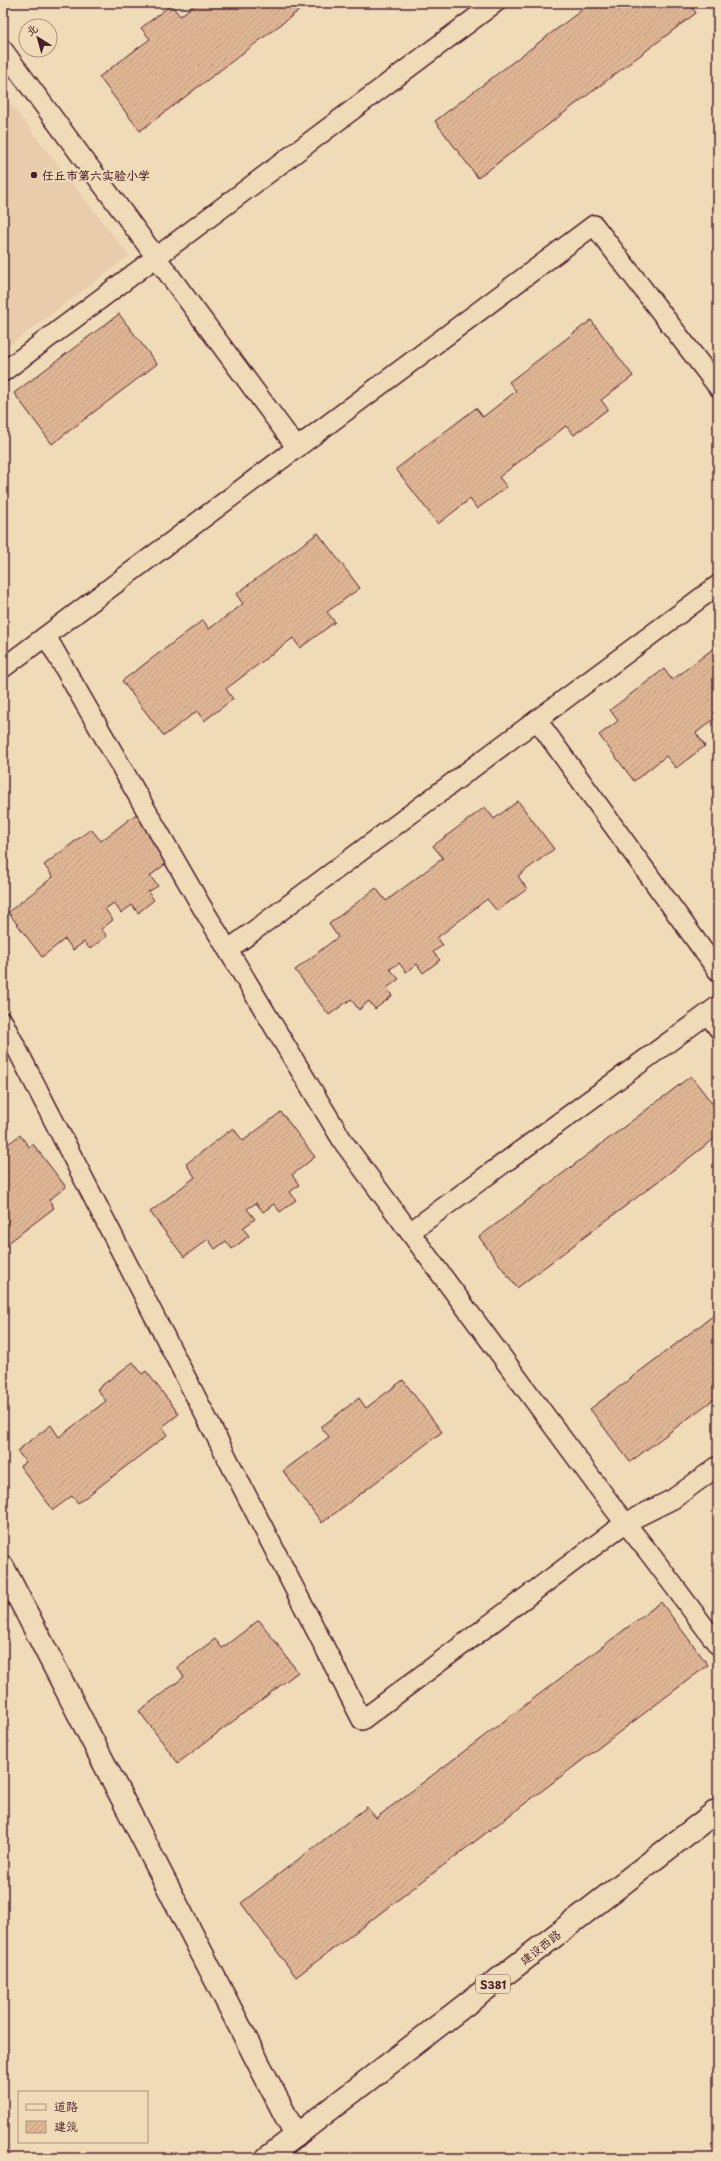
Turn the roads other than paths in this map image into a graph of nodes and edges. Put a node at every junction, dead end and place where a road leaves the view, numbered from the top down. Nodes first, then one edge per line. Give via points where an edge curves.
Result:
1 (495, 3) edge
2 (3, 50) edge
3 (156, 257) junction
4 (3, 372) edge
5 (718, 387) edge
6 (297, 448) junction
7 (718, 585) edge
8 (46, 636) junction
9 (3, 668) edge
10 (537, 720) junction
11 (228, 950) junction
12 (718, 971) edge
13 (715, 1016) edge
14 (3, 1022) edge
15 (410, 1232) junction
16 (718, 1466) edge
17 (625, 1523) junction
18 (3, 1567) edge
19 (718, 1645) edge
20 (718, 1810) edge
21 (296, 2136) junction
22 (267, 2158) edge

1 - 3 lane
2 - 3 lane
3 - 4 lane
3 - 6 lane
5 - 6 lane via 594,225
6 - 8 lane
7 - 10 lane
8 - 9 lane
8 - 11 lane
10 - 11 lane
10 - 12 lane
11 - 15 lane via 344,1143
13 - 15 lane
14 - 17 lane via 362,1720
15 - 17 lane
16 - 17 lane via 673,1499
17 - 19 lane
18 - 21 street
20 - 21 street, 建设西路 / S381
21 - 22 street, 建设西路 / S381

